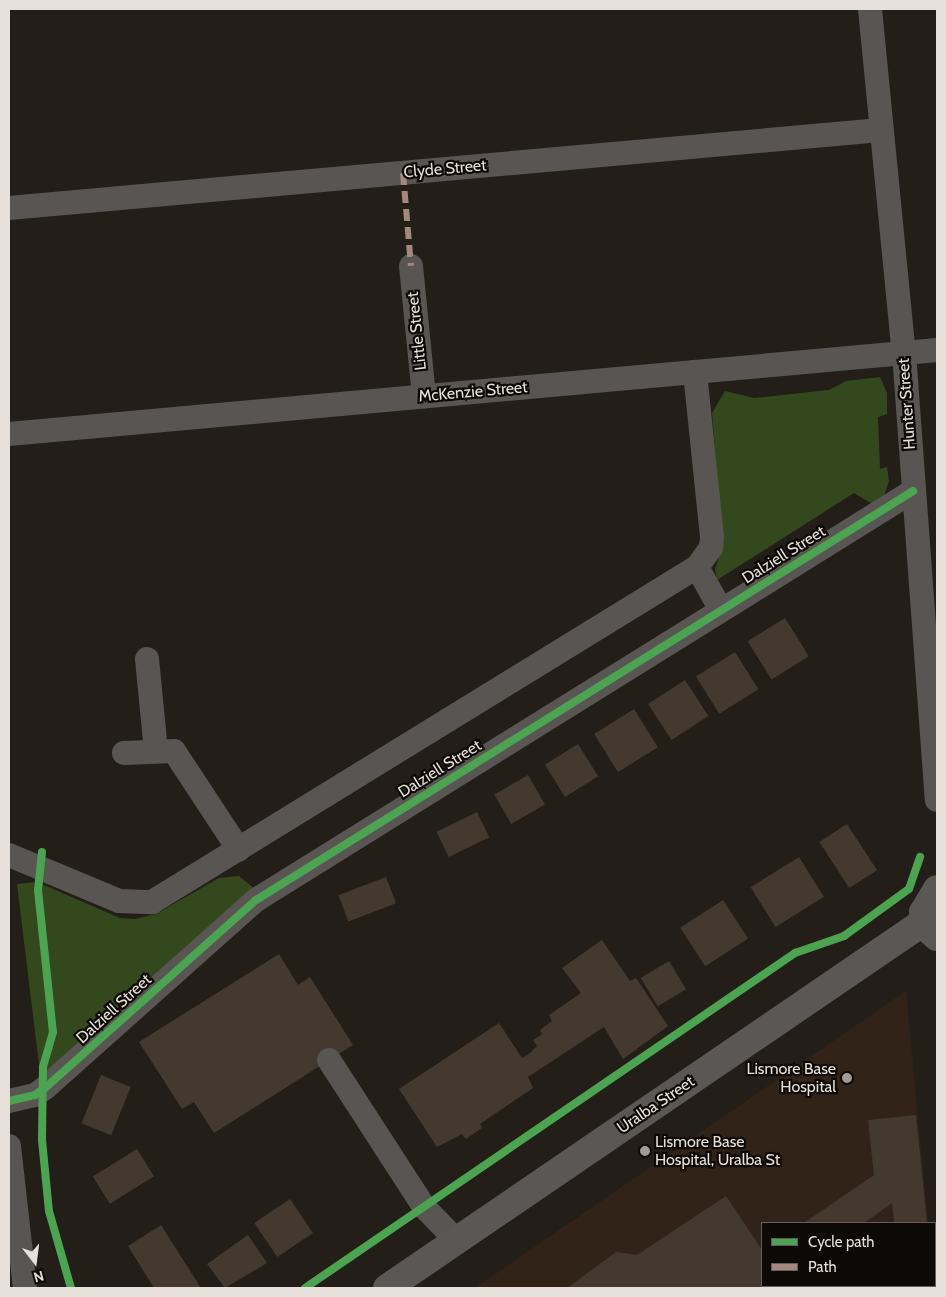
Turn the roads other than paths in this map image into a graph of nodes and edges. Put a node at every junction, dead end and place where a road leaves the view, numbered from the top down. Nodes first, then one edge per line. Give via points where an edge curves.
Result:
1 (870, 9) edge
2 (881, 130) junction
3 (9, 208) edge
4 (411, 266) dead end
5 (937, 350) edge
6 (904, 353) junction
7 (695, 372) junction
8 (424, 396) junction
9 (9, 434) edge
10 (913, 491) junction
11 (697, 567) junction
12 (721, 610) junction
13 (931, 619) edge
14 (147, 659) dead end
15 (156, 750) junction
16 (124, 753) dead end
17 (937, 800) edge
18 (238, 850) junction
19 (9, 855) edge
20 (937, 889) edge
21 (931, 929) edge
22 (329, 1060) dead end
23 (9, 1101) edge
24 (9, 1146) edge
25 (456, 1241) junction
26 (19, 1276) edge
27 (387, 1288) edge

1 - 2 street, Hunter Street
2 - 3 street, Clyde Street
2 - 6 street, Hunter Street
4 - 8 street, Little Street
5 - 6 street, McKenzie Street
6 - 7 street, McKenzie Street
6 - 10 street, Hunter Street
7 - 8 street, McKenzie Street
7 - 11 street via 712,537 711,548
8 - 9 street, McKenzie Street
10 - 12 street, Dalziell Street
10 - 13 street, Hunter Street
11 - 12 street
11 - 18 street
12 - 23 street, Dalziell Street via 256,900 45,1088 35,1095
13 - 17 street, Hunter Street
14 - 15 street
15 - 16 street
15 - 18 street via 174,752 180,758
18 - 19 street via 141,905 119,901
20 - 21 main road via 925,902
21 - 25 main road, Uralba Street
22 - 25 street via 424,1207
24 - 26 street
25 - 27 main road, Uralba Street

